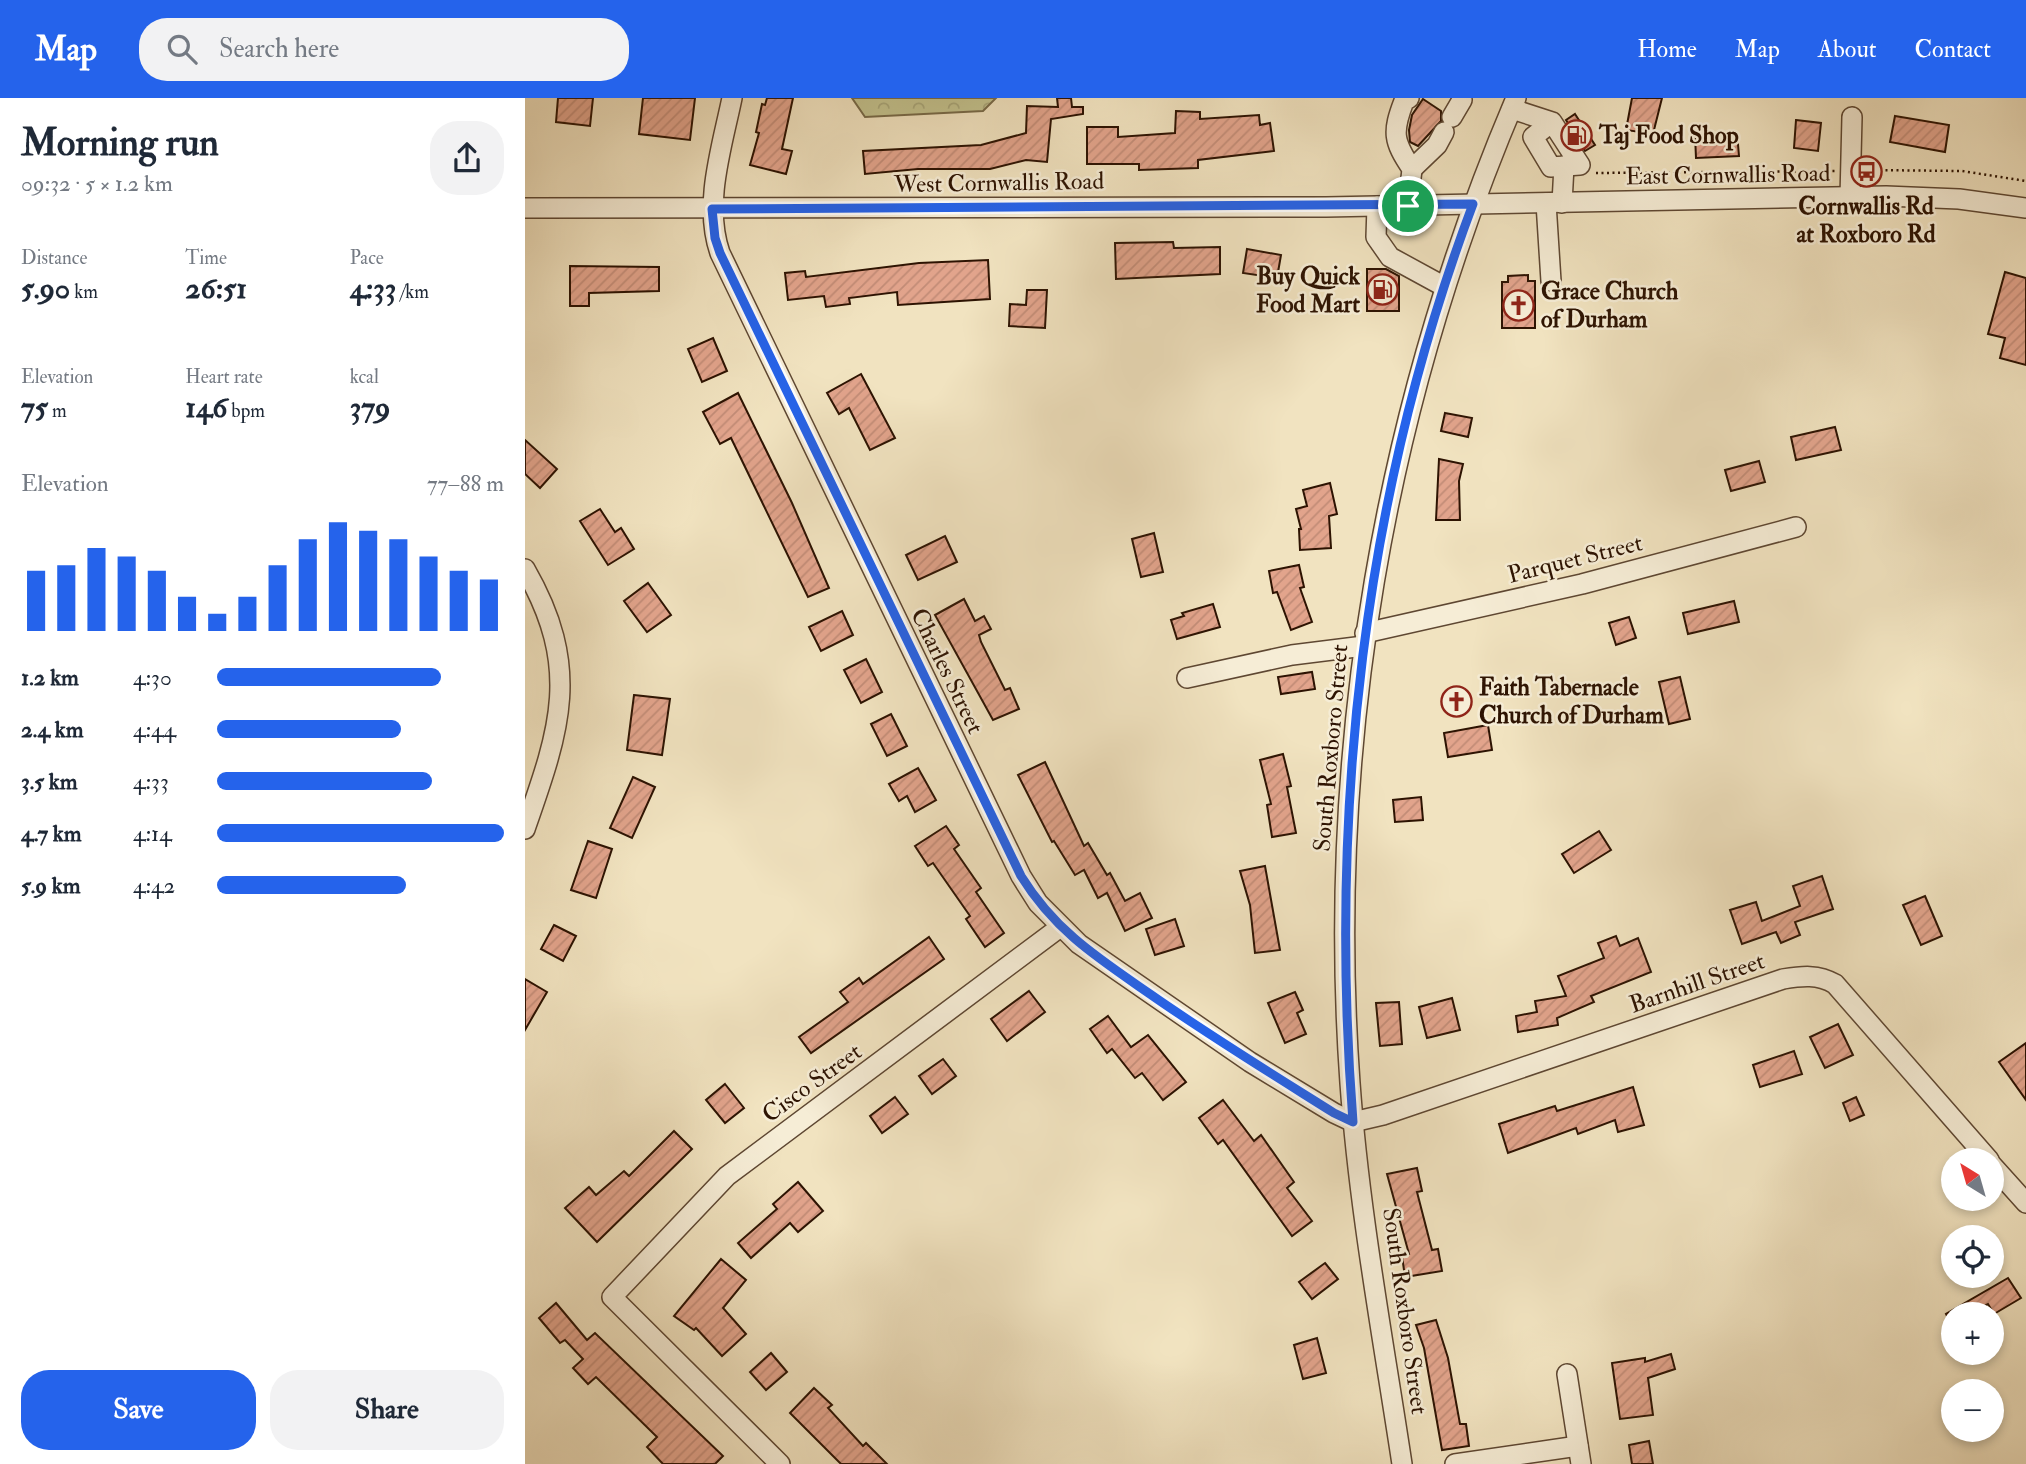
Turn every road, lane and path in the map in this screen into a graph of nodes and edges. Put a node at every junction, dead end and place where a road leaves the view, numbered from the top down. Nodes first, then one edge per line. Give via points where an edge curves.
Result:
1 (732, 98) edge
2 (1409, 98) edge
3 (1461, 99) edge
4 (1514, 103) edge
5 (1852, 117) dead end
6 (1412, 169) junction
7 (1564, 169) junction
8 (1850, 170) junction
9 (2026, 181) edge
10 (1850, 197) junction
11 (1554, 203) junction
12 (1473, 204) junction
13 (1377, 206) junction
14 (1408, 206) junction
15 (525, 208) edge
16 (2026, 208) edge
17 (712, 209) junction
18 (1551, 281) dead end
19 (1445, 287) junction
20 (1796, 527) dead end
21 (525, 569) edge
22 (1365, 640) junction
23 (1187, 678) dead end
24 (525, 829) edge
25 (1059, 928) junction
26 (1353, 1122) junction
27 (1978, 1148) edge
28 (2004, 1178) edge
29 (2026, 1203) edge
30 (1567, 1374) dead end
31 (1580, 1455) edge
32 (780, 1464) edge
33 (1402, 1464) edge
34 (1455, 1464) edge

1 - 17 street, Charles Street
2 - 6 street via 1394,126 1399,150
3 - 6 street via 1437,145
4 - 7 street via 1552,122 1580,165
4 - 12 street, South Roxboro Street
5 - 8 street
6 - 14 street
7 - 8 path
7 - 11 street
8 - 9 path via 1962,171
8 - 10 street
10 - 11 street, East Cornwallis Road
10 - 16 street, East Cornwallis Road via 1919,196
11 - 12 street, East Cornwallis Road
11 - 18 street
12 - 14 street, West Cornwallis Road
12 - 19 street, South Roxboro Street
13 - 14 street, West Cornwallis Road
13 - 17 street, West Cornwallis Road
13 - 19 street via 1376,237 1390,257
15 - 17 street, West Cornwallis Road
17 - 25 street, Charles Street via 720,253 893,616 1021,876
19 - 22 street, South Roxboro Street via 1397,460
20 - 22 street, Parquet Street
21 - 24 street via 552,633 561,707 550,759
22 - 23 street, Parquet Street
22 - 26 street, South Roxboro Street via 1346,847 1345,983
25 - 26 street, Charles Street via 1250,1062
25 - 32 street, Cisco Street via 727,1176 612,1297
26 - 27 street, Barnhill Street via 1783,979 1814,977 1835,984
26 - 33 street, South Roxboro Street
28 - 29 street, Barnhill Street
30 - 31 street
31 - 34 street

